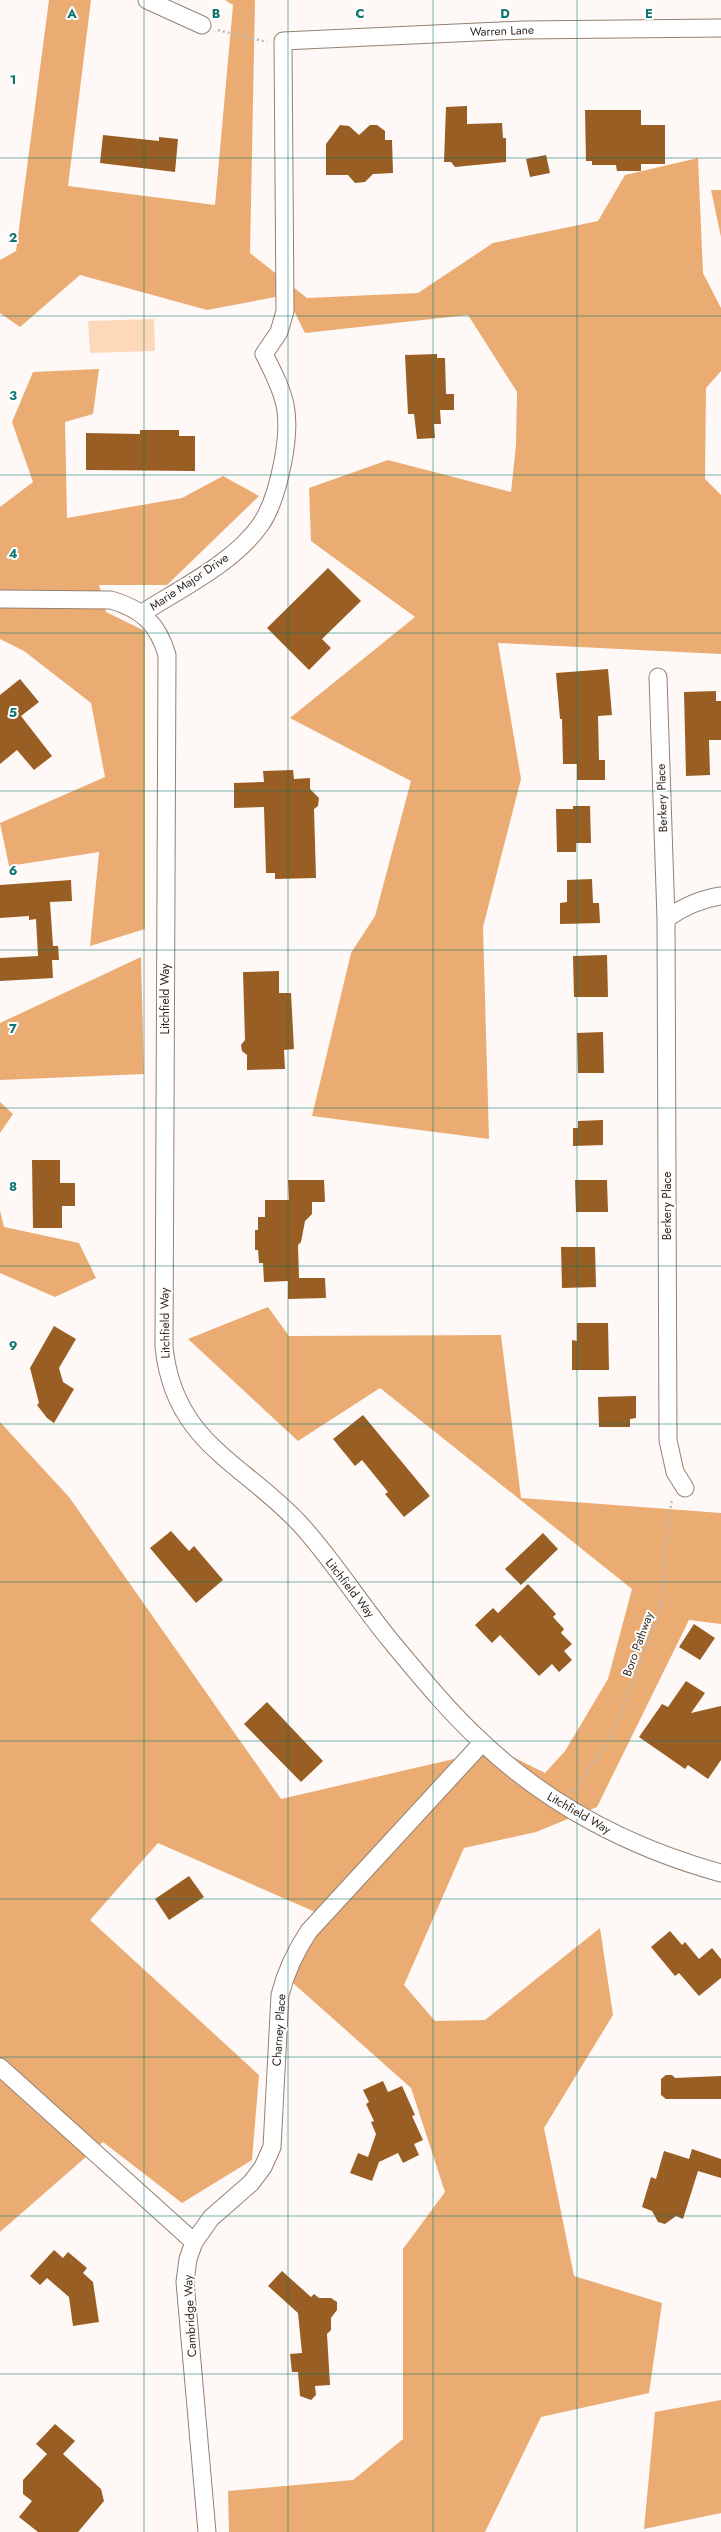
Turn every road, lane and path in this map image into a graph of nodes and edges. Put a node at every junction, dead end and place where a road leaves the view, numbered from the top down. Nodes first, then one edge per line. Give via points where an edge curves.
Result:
1 (148, 0) edge
2 (202, 25) joint
3 (721, 28) edge
4 (283, 41) junction
5 (0, 599) edge
6 (142, 613) junction
7 (658, 677) dead end
8 (721, 896) edge
9 (666, 920) junction
10 (675, 1472) junction
11 (685, 1488) dead end
12 (482, 1743) junction
13 (566, 1806) junction
14 (721, 1873) edge
15 (0, 2067) edge
16 (194, 2242) junction
17 (207, 2532) edge

1 - 2 street
2 - 4 path via 263,42
3 - 4 street, Warren Lane via 523,30
4 - 6 street, Marie Major Drive via 285,310 279,332 264,354 287,404 288,431 276,493 261,524 241,546 215,567
5 - 6 street, Marie Major Drive via 111,600
6 - 12 street, Litchfield Way via 154,624 167,655 164,1326 166,1367 171,1387 178,1404 206,1441 301,1525 389,1639
7 - 9 street, Berkery Place
8 - 9 street via 704,899 677,911
9 - 10 street, Berkery Place via 668,1440
10 - 11 street, Berkery Place
10 - 13 path, Boro Pathway via 658,1616 612,1734
12 - 13 street, Litchfield Way
12 - 16 street, Charney Place via 309,1931 296,1950 286,1972 280,1995 272,2147 263,2167 251,2184 211,2218
13 - 14 street, Litchfield Way via 630,1841 674,1859
15 - 16 street
16 - 17 street, Cambridge Way via 188,2259 185,2282

